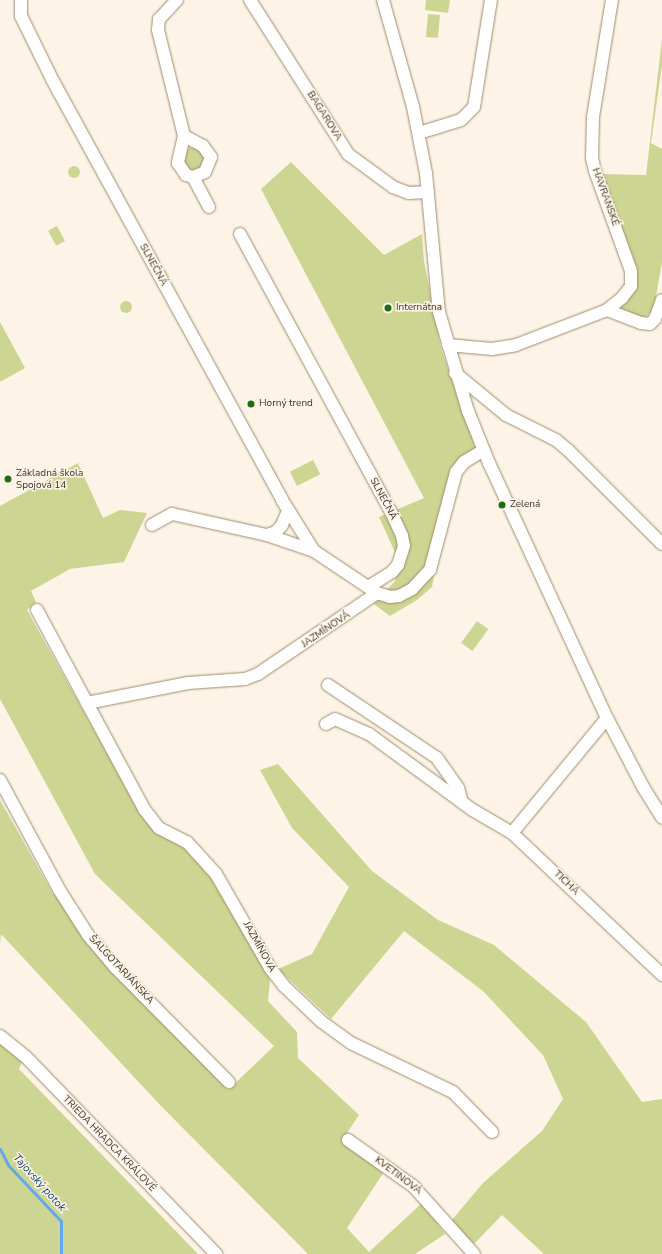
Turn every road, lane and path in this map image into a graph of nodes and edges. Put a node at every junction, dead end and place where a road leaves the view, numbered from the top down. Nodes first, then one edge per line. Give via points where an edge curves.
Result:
1 (12, 0) edge
2 (20, 0) edge
3 (177, 0) edge
4 (250, 0) edge
5 (383, 0) edge
6 (491, 0) edge
7 (612, 0) edge
8 (21, 16) junction
9 (419, 133) junction
10 (184, 136) junction
11 (193, 177) junction
12 (428, 192) junction
13 (209, 207) dead end
14 (240, 234) dead end
15 (662, 300) edge
16 (607, 310) junction
17 (448, 345) junction
18 (455, 372) junction
19 (484, 450) junction
20 (288, 511) junction
21 (152, 525) dead end
22 (267, 536) junction
23 (660, 541) edge
24 (314, 551) junction
25 (373, 590) junction
26 (37, 610) dead end
27 (328, 685) dead end
28 (87, 703) junction
29 (607, 718) junction
30 (326, 724) dead end
31 (0, 780) edge
32 (462, 802) junction
33 (662, 818) edge
34 (512, 833) junction
35 (661, 971) edge
36 (0, 1036) edge
37 (229, 1082) dead end
38 (492, 1132) dead end
39 (348, 1140) dead end
40 (216, 1254) edge
41 (474, 1254) edge

1 - 8 street, SLNEČNÁ
2 - 8 street, SLNEČNÁ
3 - 10 street via 159,19 158,30
4 - 12 street, BAGAROVA via 348,154 393,187 410,193
5 - 9 street
6 - 9 street via 474,107 461,120
7 - 16 street, HAVRANSKÉ via 593,117 592,158 598,182 626,253 632,278 628,292
8 - 20 street, SLNEČNÁ via 53,81
9 - 12 street
10 - 11 street via 178,163 186,175
10 - 11 street via 203,146 211,158 205,172
11 - 13 street
12 - 17 street via 435,280
14 - 25 street, SLNEČNÁ via 402,536 404,546 398,565
15 - 16 street via 655,320 650,324
16 - 17 street, HAVRANSKÉ via 504,348
17 - 18 street
18 - 19 street
18 - 23 street via 506,415 556,440
19 - 25 street, SLNEČNÁ via 464,462 456,472 430,570 406,593 390,597
19 - 29 street
20 - 22 street via 282,525 276,532
20 - 24 street, SLNEČNÁ
21 - 22 street, SLNEČNÁ via 172,514
22 - 24 street, SLNEČNÁ
24 - 25 street, SLNEČNÁ
25 - 28 street, JAZMÍNOVÁ via 258,674 245,679 188,683
26 - 28 street, JAZMÍNOVÁ
27 - 32 street via 437,758 458,788
28 - 38 street, JAZMÍNOVÁ via 152,820 159,828 187,842 216,874 270,968 284,986 322,1022 351,1043 453,1092
29 - 33 street via 639,782
29 - 34 street
30 - 32 street, TICHÁ via 335,719 364,731
31 - 37 street, ŠALGOTARJÁNSKA via 60,891 88,935 111,962
32 - 34 street, TICHÁ
34 - 35 street, TICHÁ
36 - 40 street, TRIEDA HRADCA KRÁLOVÉ via 26,1057
39 - 41 street, KVETINOVÁ via 413,1186

